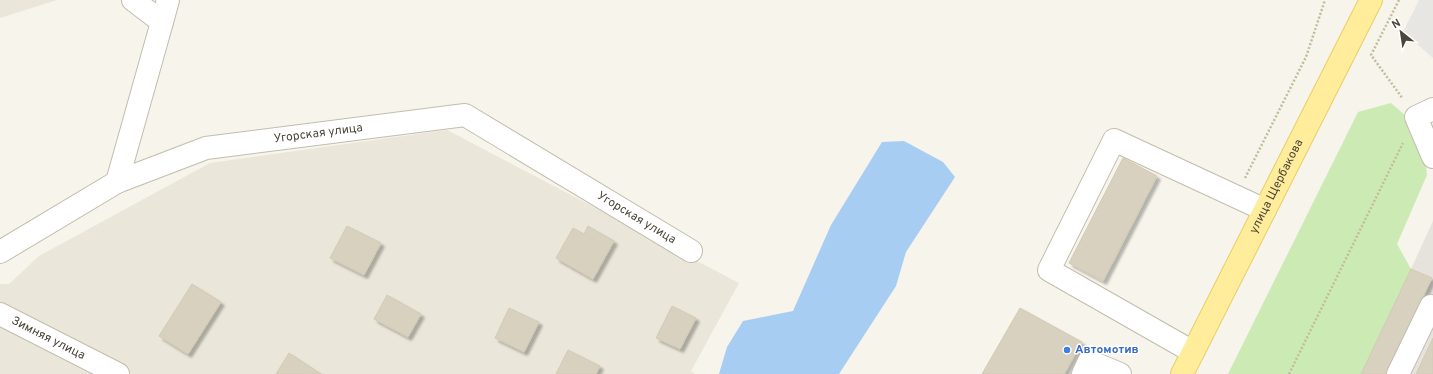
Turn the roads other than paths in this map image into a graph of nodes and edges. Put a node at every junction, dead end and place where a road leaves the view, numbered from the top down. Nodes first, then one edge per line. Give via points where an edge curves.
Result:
1 (133, 0) edge
2 (168, 0) edge
3 (1371, 0) edge
4 (162, 22) junction
5 (1425, 113) edge
6 (1433, 158) edge
7 (117, 182) junction
8 (1265, 210) junction
9 (691, 251) dead end
10 (0, 252) edge
11 (1431, 306) dead end
12 (0, 314) edge
13 (1193, 352) junction
14 (118, 374) edge
15 (1084, 374) edge
16 (1120, 374) edge
17 (1182, 374) edge
18 (1398, 374) edge

1 - 4 street
2 - 4 street
3 - 8 main road, улица Щербакова
4 - 7 street
5 - 6 street
7 - 9 street, Угорская улица via 206,148 465,115
7 - 10 street, Угорская улица
8 - 13 main road, улица Щербакова
8 - 13 street via 1114,140 1050,270
11 - 18 street
12 - 14 street, Зимняя улица
13 - 17 main road, улица Щербакова
15 - 16 street via 1090,361

